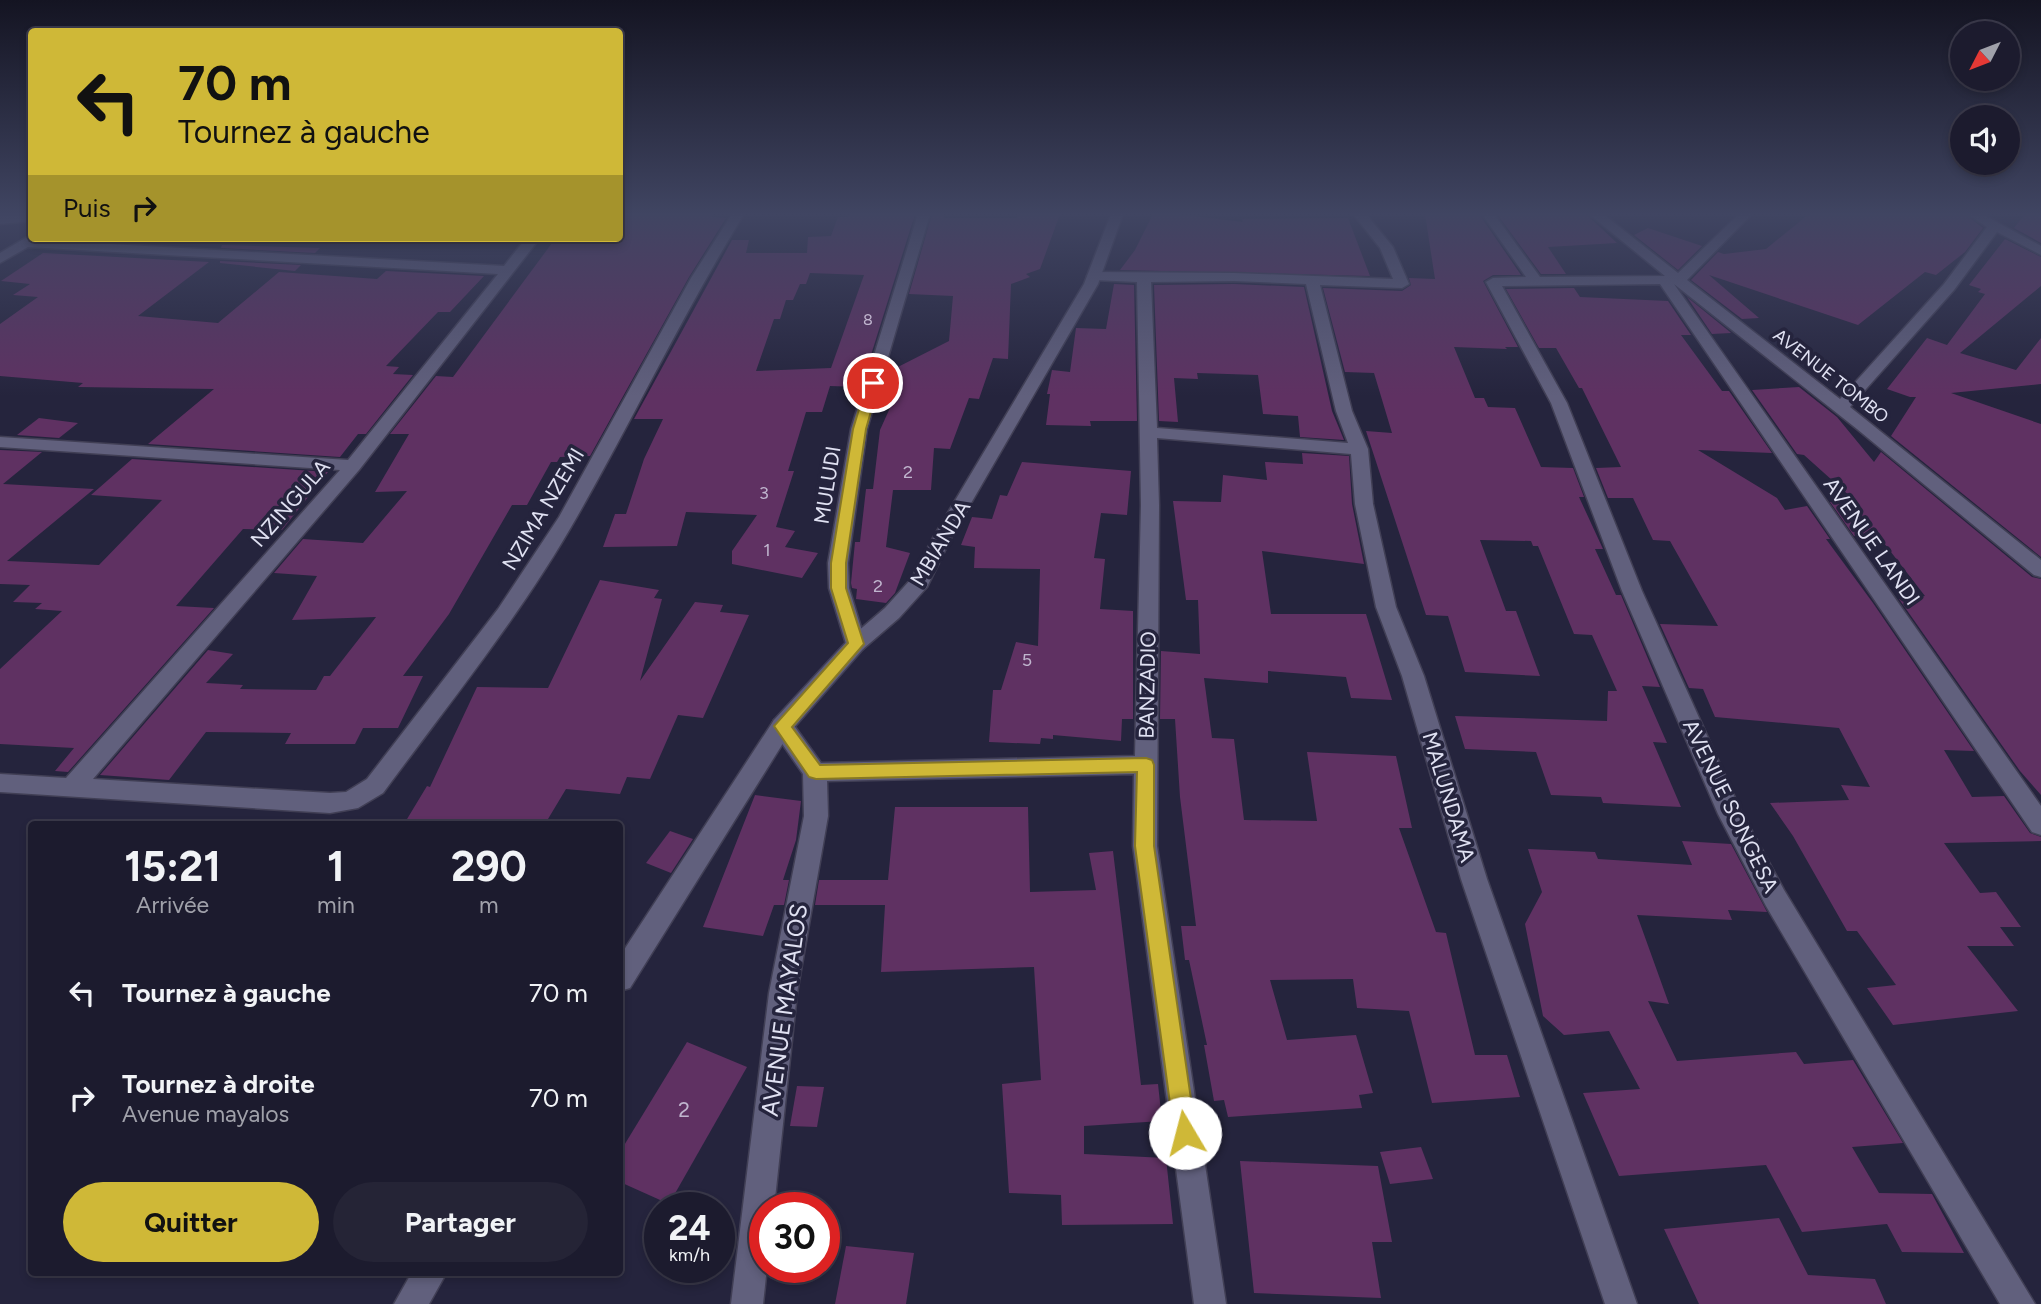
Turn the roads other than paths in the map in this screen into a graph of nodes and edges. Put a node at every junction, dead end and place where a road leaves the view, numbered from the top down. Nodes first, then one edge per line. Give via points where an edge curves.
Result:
1 (505, 275) edge
2 (700, 275) edge
3 (906, 275) edge
4 (1398, 275) edge
5 (1532, 275) edge
6 (1665, 275) edge
7 (1679, 275) edge
8 (1958, 275) edge
9 (1094, 276) joint
10 (1144, 278) junction
11 (1312, 281) junction
12 (1536, 281) junction
13 (1672, 281) junction
14 (1840, 408) junction
15 (1148, 432) junction
16 (0, 442) edge
17 (1359, 449) junction
18 (353, 466) junction
19 (2041, 570) edge
20 (856, 644) junction
21 (782, 726) junction
22 (1146, 765) junction
23 (816, 772) junction
24 (0, 782) edge
25 (70, 789) junction
26 (2041, 825) edge
27 (623, 974) edge
28 (428, 1276) edge
29 (410, 1304) edge
30 (747, 1304) edge
31 (1210, 1304) edge
32 (1621, 1304) edge
33 (2020, 1304) edge

1 - 18 street, NZINGULA
2 - 25 street, NZIMA NZEMI via 568,517 505,614 375,786 350,801 330,803
3 - 20 street, MULUDI via 857,442 838,563 839,588
4 - 11 street via 1402,284
5 - 12 street
6 - 13 street, AVENUE TOMBO
7 - 13 street
8 - 14 street
9 - 10 street
9 - 20 street, MBIANDA via 920,582
10 - 11 street
10 - 15 street, BANZADIO
11 - 17 street, MALUNDAMA via 1343,411
12 - 13 street
12 - 33 street, AVENUE SONGESA via 1493,282 1559,403 1632,591 1730,814 1782,909
13 - 14 street, AVENUE TOMBO
13 - 26 street, AVENUE LANDI
14 - 19 street, AVENUE TOMBO
15 - 17 street
15 - 22 street, BANZADIO
16 - 18 street
17 - 32 street, MALUNDAMA via 1364,504 1386,607 1413,676 1475,879
18 - 25 street, NZINGULA
20 - 21 street, MBIANDA
21 - 23 street
21 - 27 street, MBIANDA
22 - 23 street
22 - 31 street, BANZADIO via 1145,846
23 - 30 street, AVENUE MAYALOS via 816,816 783,993
24 - 25 street
28 - 29 street

